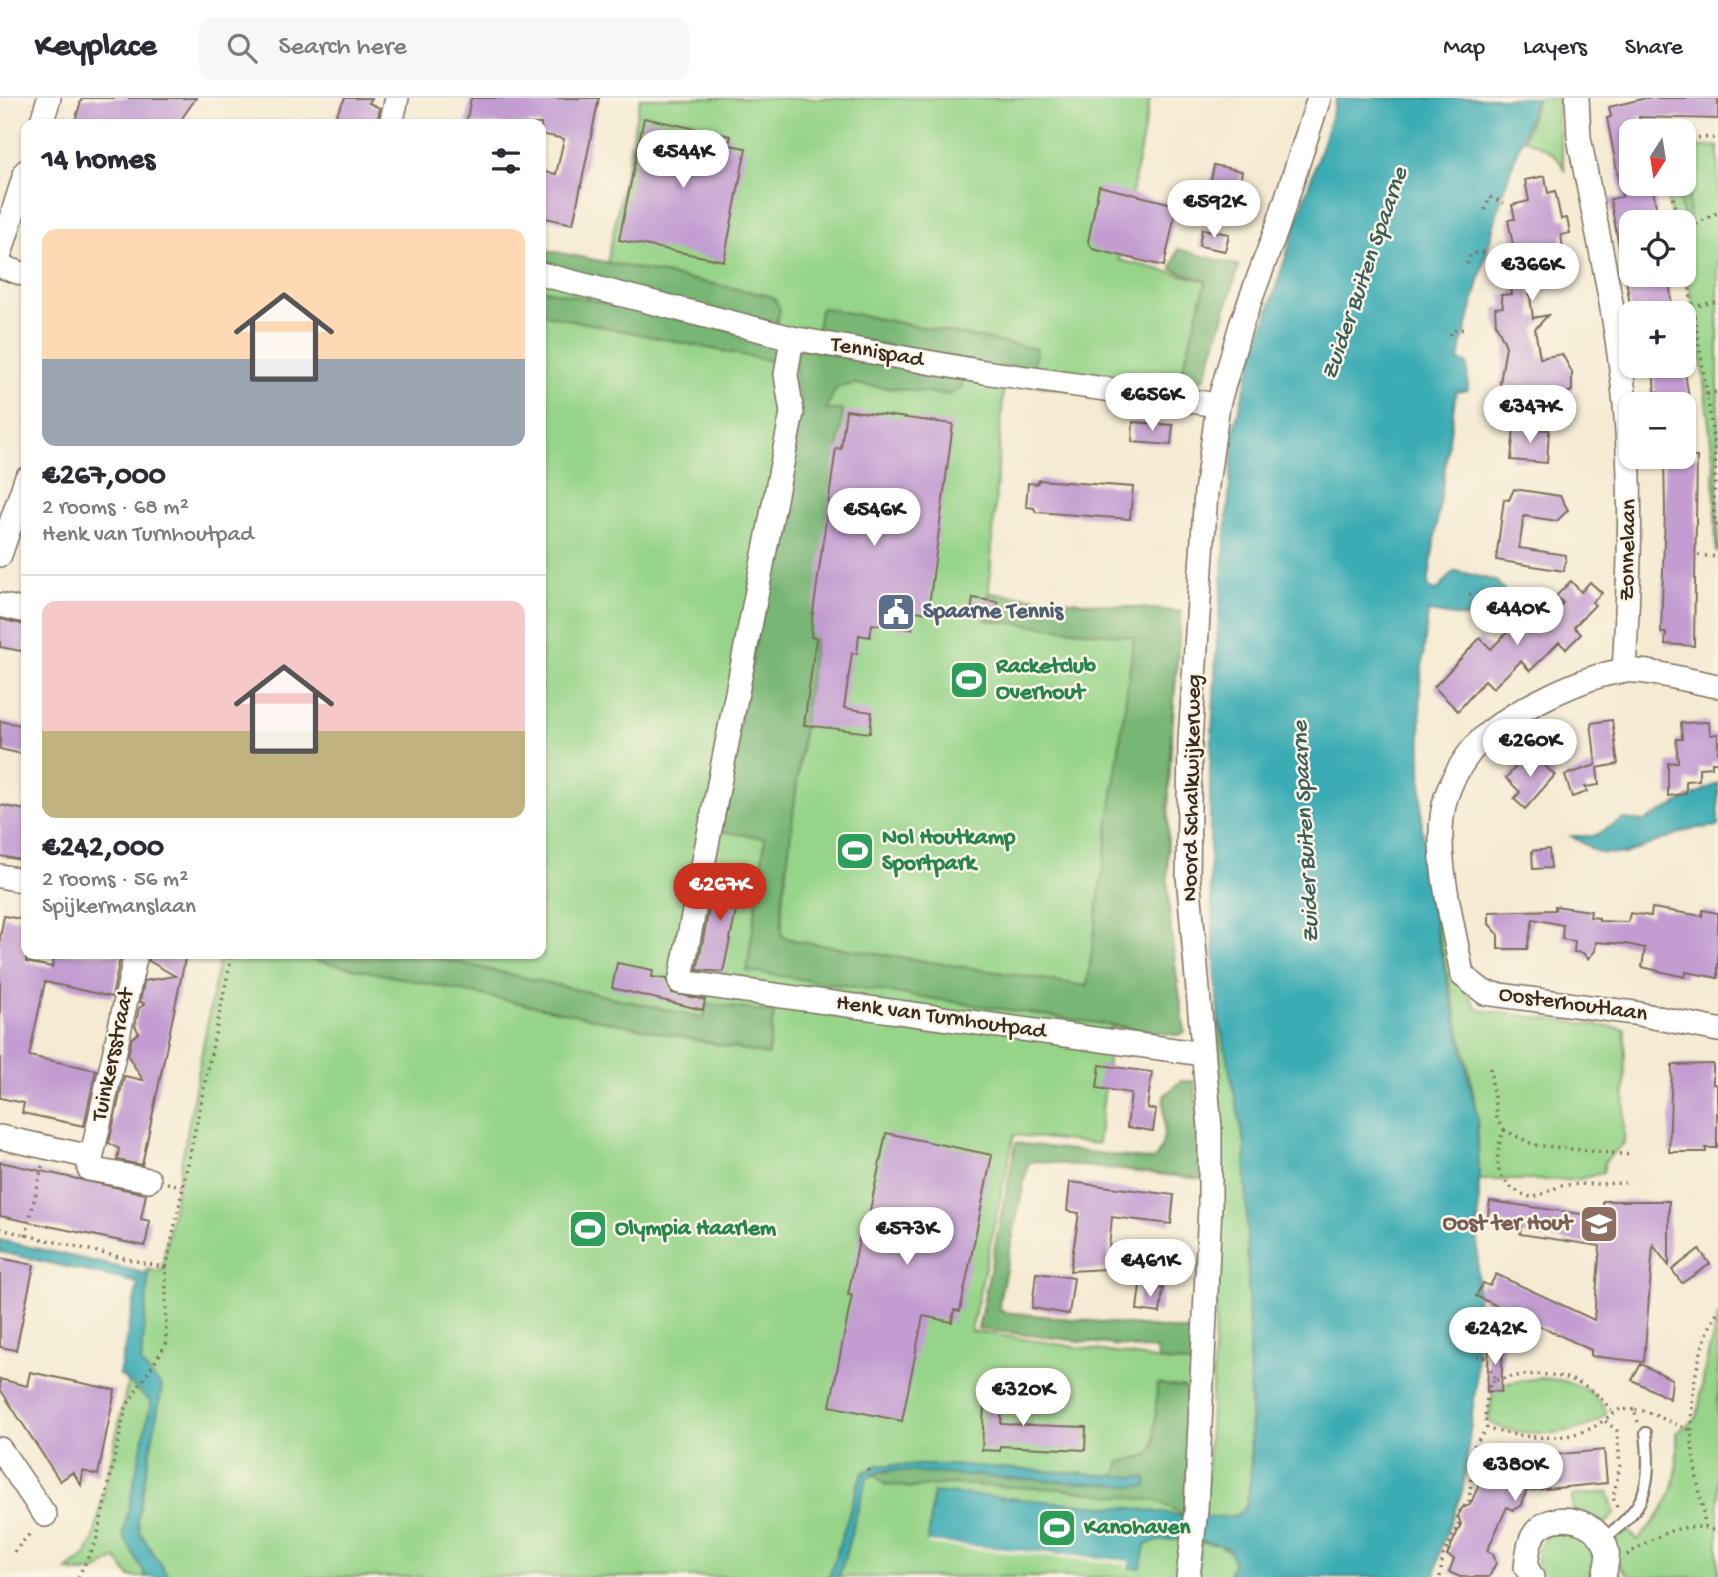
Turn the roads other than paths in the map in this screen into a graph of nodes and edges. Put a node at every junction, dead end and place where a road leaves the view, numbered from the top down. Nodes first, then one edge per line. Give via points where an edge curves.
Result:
1 (49, 98) edge
2 (397, 98) edge
3 (1319, 98) edge
4 (1577, 98) edge
5 (43, 119) edge
6 (392, 119) edge
7 (21, 187) edge
8 (0, 254) edge
9 (0, 266) edge
10 (21, 273) edge
11 (546, 275) edge
12 (792, 338) junction
13 (1218, 405) junction
14 (21, 494) edge
15 (0, 555) edge
16 (0, 605) edge
17 (21, 610) edge
18 (1624, 671) junction
19 (1718, 686) edge
20 (0, 876) edge
21 (21, 880) edge
22 (135, 959) edge
23 (1718, 1030) edge
24 (1203, 1054) junction
25 (0, 1136) edge
26 (92, 1157) junction
27 (149, 1180) dead end
28 (1646, 1433) road end
29 (0, 1448) edge
30 (45, 1515) road end
31 (1601, 1540) junction
32 (1605, 1573) edge
33 (1188, 1577) edge
34 (1532, 1577) edge

1 - 5 street
2 - 6 street
3 - 13 street, Noord Schalkwijkerweg
4 - 18 street, Zonnelaan via 1579,137 1625,402 1631,556
7 - 8 street
9 - 10 street
11 - 12 street, Tennispad
12 - 13 street, Tennispad via 985,372
12 - 24 street, Henk van Turnhoutpad via 786,375 792,413 680,982
13 - 24 street, Noord Schalkwijkerweg via 1206,492 1188,813 1188,875
14 - 15 street
16 - 17 street
18 - 19 street
18 - 23 street, Oosterhoutlaan via 1578,684 1518,714 1485,736 1453,780 1444,806 1443,858 1462,975 1485,993 1634,1013
20 - 21 street
22 - 26 street, Tuinkersstraat
24 - 33 street, Noord Schalkwijkerweg via 1210,1128 1210,1206 1196,1511
25 - 26 street
26 - 27 street via 89,1169
28 - 31 lane via 1650,1471 1641,1504 1625,1524
29 - 30 street
31 - 32 street via 1607,1550
31 - 34 street via 1593,1528 1569,1518 1550,1521 1531,1538 1526,1567

